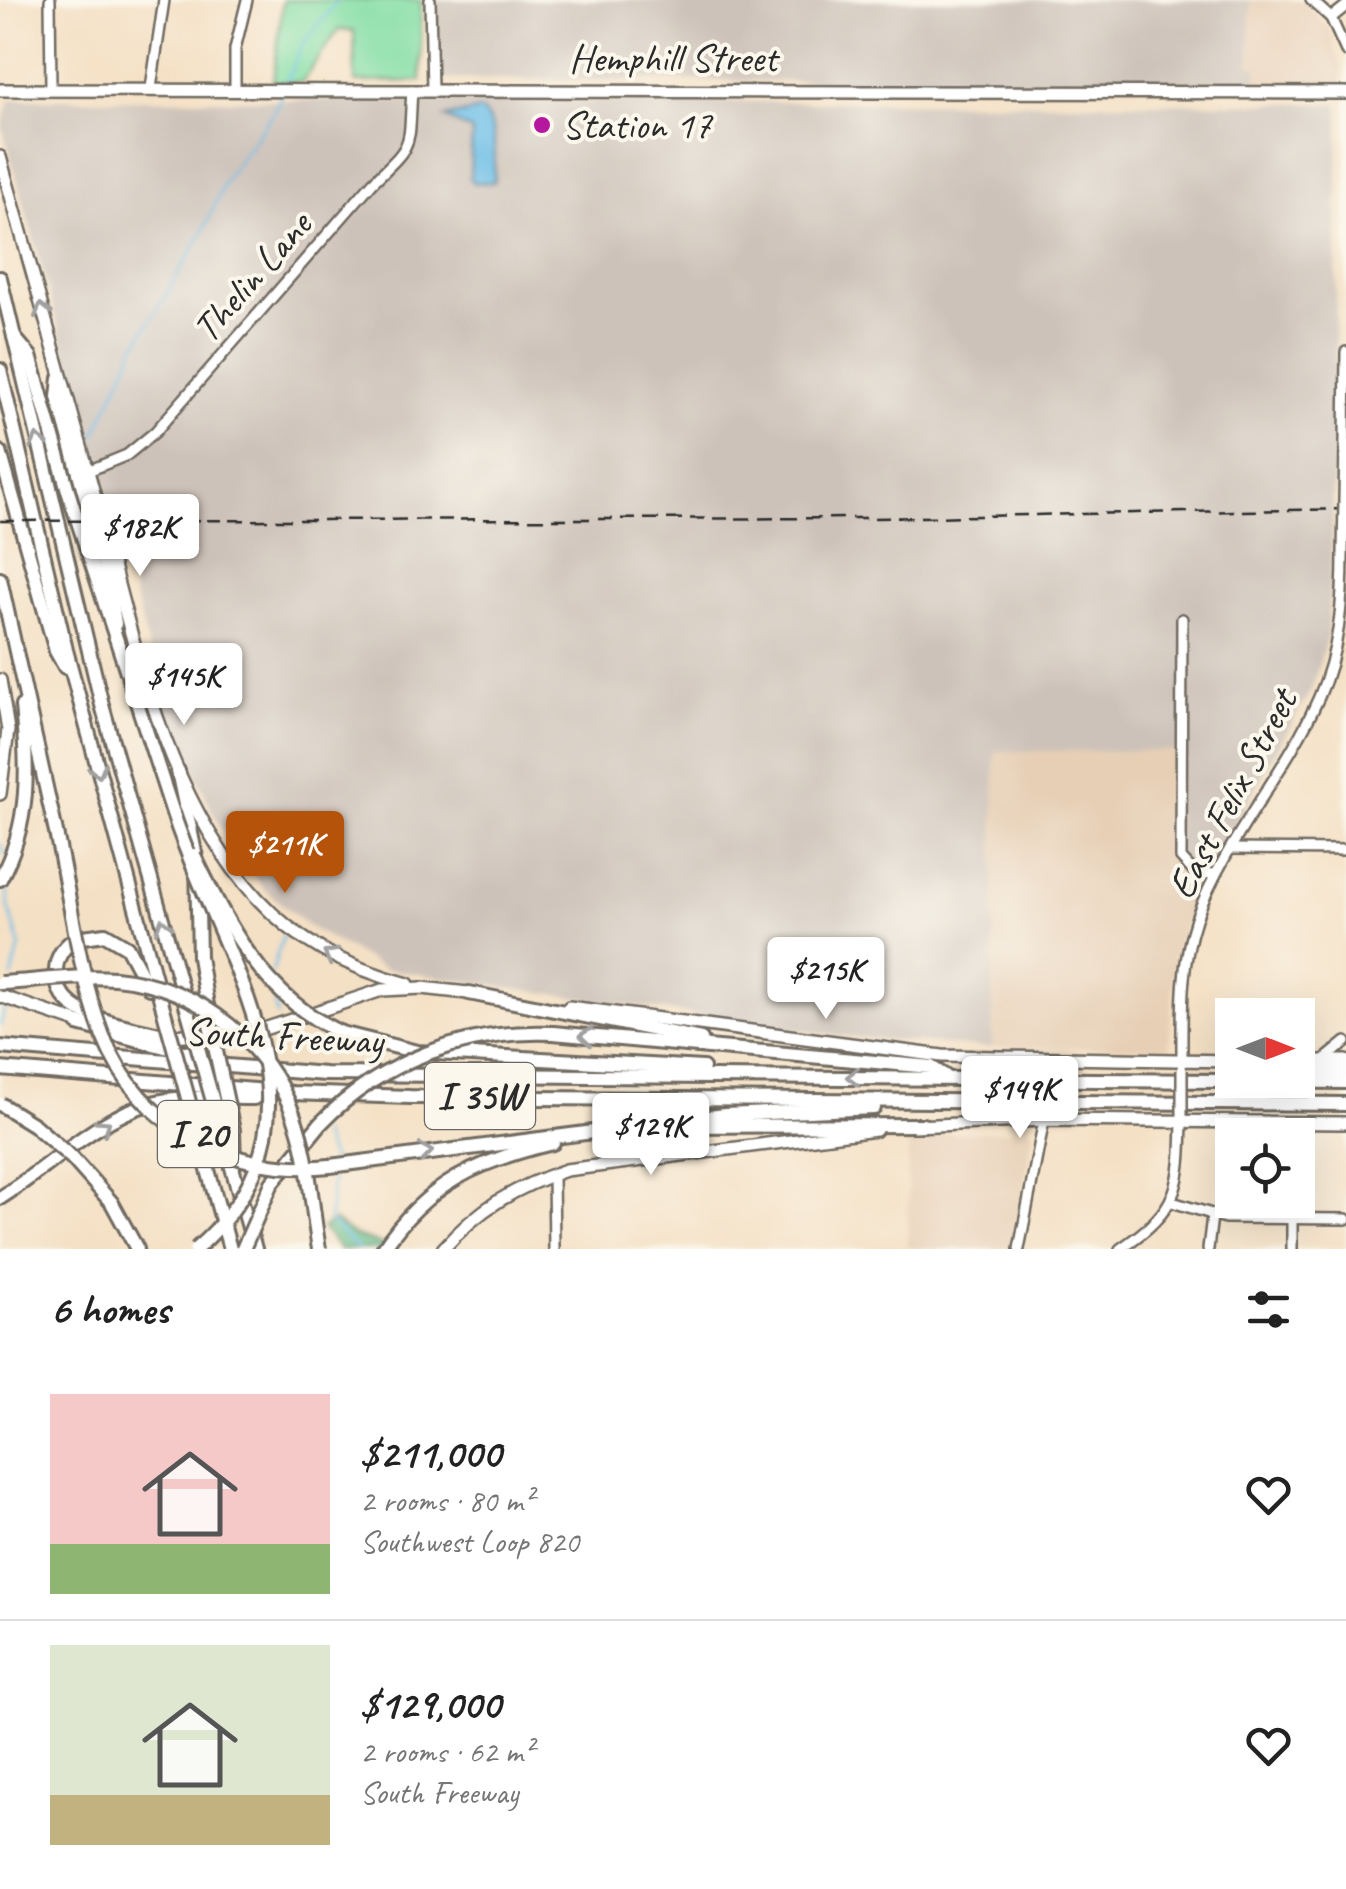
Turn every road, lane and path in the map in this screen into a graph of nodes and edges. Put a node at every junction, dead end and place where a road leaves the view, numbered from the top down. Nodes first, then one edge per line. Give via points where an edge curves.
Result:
1 (50, 0) edge
2 (164, 0) edge
3 (247, 0) edge
4 (430, 0) edge
5 (1310, 0) edge
6 (1346, 6) edge
7 (1331, 18) junction
8 (1346, 52) edge
9 (151, 88) junction
10 (51, 89) junction
11 (234, 89) junction
12 (412, 90) junction
13 (432, 90) junction
14 (4, 91) edge
15 (1346, 93) edge
16 (0, 156) edge
17 (0, 278) edge
18 (13, 335) junction
19 (1346, 352) edge
20 (0, 370) edge
21 (60, 378) junction
22 (1345, 444) edge
23 (0, 452) edge
24 (88, 471) junction
25 (0, 579) edge
26 (1182, 619) dead end
27 (116, 641) junction
28 (17, 659) junction
29 (0, 680) edge
30 (74, 682) junction
31 (178, 771) junction
32 (0, 794) edge
33 (173, 813) junction
34 (1230, 848) junction
35 (1346, 850) edge
36 (1215, 874) junction
37 (0, 879) edge
38 (0, 983) edge
39 (422, 988) junction
40 (469, 993) junction
41 (0, 996) edge
42 (166, 1018) junction
43 (78, 1024) junction
44 (166, 1036) junction
45 (1346, 1042) edge
46 (0, 1046) edge
47 (787, 1054) junction
48 (1315, 1060) edge
49 (1324, 1060) junction
50 (1346, 1061) edge
51 (1215, 1062) edge
52 (1182, 1065) junction
53 (0, 1068) edge
54 (253, 1070) junction
55 (1315, 1070) edge
56 (1346, 1070) edge
57 (758, 1077) junction
58 (948, 1077) junction
59 (1215, 1079) edge
60 (1315, 1081) edge
61 (1346, 1082) edge
62 (292, 1094) junction
63 (926, 1100) junction
64 (1269, 1103) junction
65 (0, 1104) edge
66 (1346, 1104) edge
67 (1346, 1112) edge
68 (1182, 1118) junction
69 (1044, 1120) junction
70 (1215, 1121) edge
71 (654, 1123) junction
72 (1346, 1124) edge
73 (923, 1125) junction
74 (1315, 1127) edge
75 (561, 1137) junction
76 (234, 1172) junction
77 (548, 1177) junction
78 (93, 1182) junction
79 (0, 1198) edge
80 (1172, 1202) junction
81 (1212, 1216) junction
82 (1346, 1218) edge
83 (1292, 1219) junction
84 (448, 1247) edge
85 (127, 1249) edge
86 (136, 1249) edge
87 (196, 1249) edge
88 (230, 1249) edge
89 (242, 1249) edge
90 (255, 1249) edge
91 (319, 1249) edge
92 (384, 1249) edge
93 (554, 1249) edge
94 (1019, 1249) edge
95 (1120, 1249) edge
96 (1208, 1249) edge
97 (1292, 1249) edge

1 - 10 street
2 - 9 street
3 - 11 street
4 - 13 street
5 - 7 street
6 - 7 street
7 - 8 street
9 - 10 main road, Hemphill Street
9 - 11 main road, Hemphill Street
10 - 14 main road, Hemphill Street
11 - 12 main road, Hemphill Street
12 - 13 main road, Hemphill Street
12 - 24 street, Thelin Lane via 410,138 402,158 373,182 155,432 127,455
13 - 15 main road, Hemphill Street
21 -> 16 main road
17 - 18 highway, I 20
18 - 27 highway via 30,356
76 -> 18 highway, I 20, bridge via 102,705
19 - 22 street, East Felix Street
20 - 30 highway, I 20
21 - 24 main road
21 - 27 highway via 58,398 111,593
22 - 34 street, East Felix Street, bridge via 1338,634 1318,700
23 - 30 highway via 56,651
24 - 31 main road
25 - 28 highway
26 - 36 street via 1181,858 1195,873
27 - 33 highway
28 - 37 highway via 27,760 24,812
28 -> 75 highway, bridge via 106,1044 144,1102 194,1141 251,1163 300,1168
29 - 32 main road via 8,730
30 -> 42 highway, I 20
39 -> 31 main road via 339,960 285,925 237,874
31 - 76 highway, bridge via 197,862 198,958 236,1150
33 - 57 highway, bridge via 244,949 296,1007 341,1033 417,1052 747,1070
33 - 87 highway, bridge via 259,1026 269,1080 267,1124 254,1169
34 - 35 street
34 - 36 street, East Felix Street
36 - 52 street, East Felix Street via 1189,944
38 - 91 highway, bridge via 141,982 200,1004 234,1029 272,1070 291,1108
39 - 40 main road, South Freeway
39 - 44 main road, South Freeway via 370,992 255,1032
40 - 47 highway
40 - 52 main road, South Freeway via 924,1054
41 - 43 main road, South Freeway
42 - 44 highway via 117,939 87,934 60,953 56,982 72,1004
42 - 88 highway, I 20, bridge
43 - 44 main road, South Freeway
43 - 54 highway
45 - 49 street
46 - 54 highway, South Freeway / I 35W
47 - 58 highway via 931,1067
47 -> 89 highway, bridge via 553,1033 502,1034 447,1046 401,1065 328,1116 260,1202
48 - 49 main road
49 - 50 main road
51 - 52 main road, South Freeway
52 - 68 street, East Felix Street, bridge
53 - 62 highway, South Freeway / I 35W
54 - 57 highway, South Freeway / I 35W
55 - 56 highway
58 -> 57 highway, South Freeway / I 35W
58 - 59 highway, South Freeway / I 35W
60 - 61 highway, South Freeway / I 35W
62 - 63 highway, South Freeway / I 35W
79 -> 62 highway via 102,1126 143,1106
63 - 64 highway, South Freeway / I 35W
63 - 71 highway
64 - 66 highway, South Freeway / I 35W
64 - 67 highway
65 - 78 highway, bridge via 51,1138
68 - 69 main road
68 - 70 main road
68 - 80 street, East Felix Street via 1181,1170
69 - 73 main road
69 - 94 street
71 - 73 highway
71 - 75 highway
72 - 74 main road
73 - 77 main road via 609,1162
75 - 92 highway via 456,1175 416,1206
76 - 90 highway, I 20, bridge
77 - 84 main road via 492,1203
77 - 93 street
78 - 85 highway
78 - 86 highway
80 - 81 street
80 - 95 street
81 - 83 street
81 - 96 street
82 - 83 street
83 - 97 street

